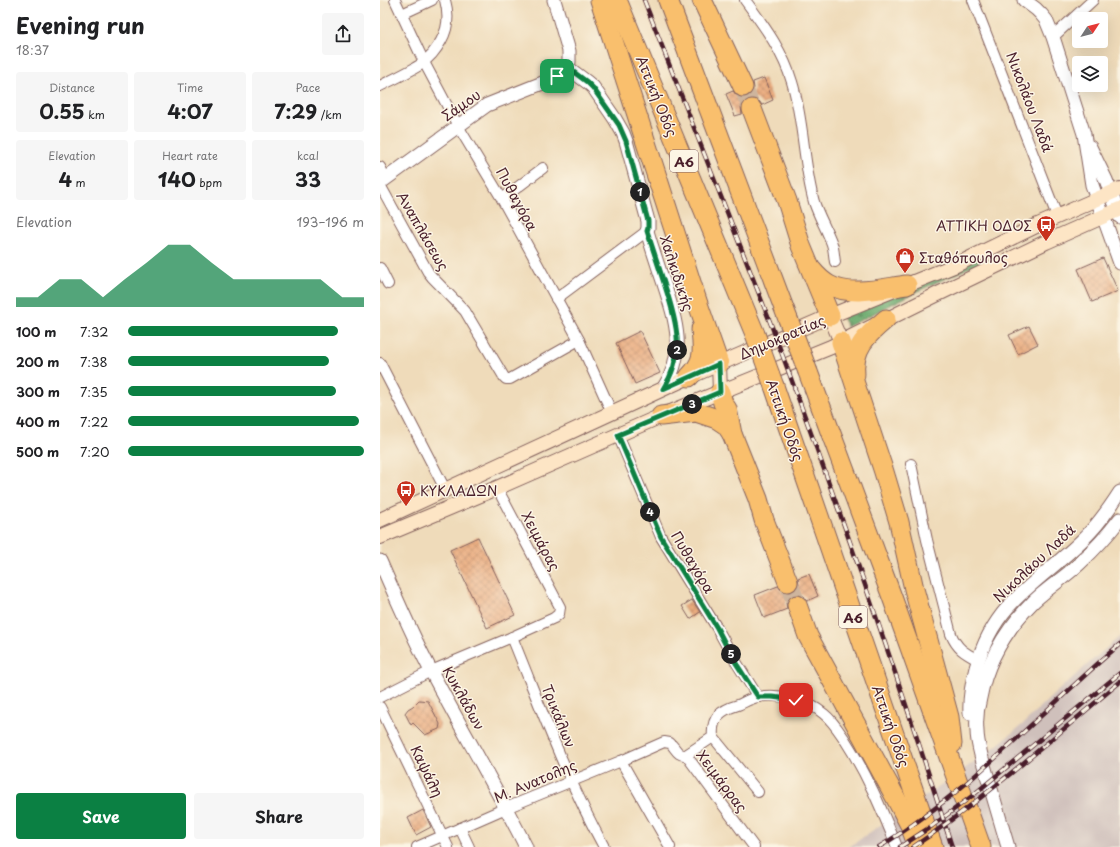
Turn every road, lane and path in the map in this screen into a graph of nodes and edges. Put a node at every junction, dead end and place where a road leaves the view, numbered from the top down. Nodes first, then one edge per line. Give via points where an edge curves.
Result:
1 (394, 0) edge
2 (432, 0) edge
3 (445, 0) edge
4 (554, 0) edge
5 (600, 0) edge
6 (617, 0) edge
7 (668, 0) edge
8 (702, 0) edge
9 (745, 0) edge
10 (973, 0) edge
11 (1024, 0) edge
12 (1093, 0) edge
13 (402, 14) junction
14 (1053, 37) junction
15 (424, 62) junction
16 (567, 67) junction
17 (380, 86) edge
18 (743, 87) tunnel mouth
19 (752, 109) tunnel mouth
20 (458, 126) junction
21 (1084, 134) junction
22 (380, 167) edge
23 (543, 168) dead end
24 (382, 182) edge
25 (1116, 191) edge
26 (502, 199) junction
27 (1096, 199) junction
28 (1119, 212) edge
29 (1057, 216) junction
30 (1102, 216) junction
31 (647, 231) junction
32 (835, 262) dead end
33 (1120, 263) edge
34 (380, 268) edge
35 (810, 268) junction
36 (388, 284) dead end
37 (907, 285) junction
38 (556, 299) junction
39 (698, 304) junction
40 (830, 316) junction
41 (886, 319) junction
42 (579, 340) junction
43 (841, 342) junction
44 (380, 363) edge
45 (719, 364) junction
46 (689, 377) junction
47 (856, 386) junction
48 (663, 389) junction
49 (720, 392) junction
50 (612, 413) junction
51 (661, 416) junction
52 (732, 434) junction
53 (618, 435) junction
54 (911, 464) dead end
55 (498, 488) junction
56 (445, 490) junction
57 (1120, 492) edge
58 (1120, 518) edge
59 (380, 520) edge
60 (380, 537) edge
61 (380, 561) edge
62 (788, 582) tunnel mouth
63 (797, 605) tunnel mouth
64 (512, 637) junction
65 (978, 660) junction
66 (431, 671) junction
67 (380, 697) edge
68 (758, 697) junction
69 (380, 707) edge
70 (713, 736) junction
71 (664, 742) joint
72 (686, 755) junction
73 (981, 755) junction
74 (621, 760) junction
75 (956, 779) junction
76 (571, 781) junction
77 (758, 792) dead end
78 (506, 808) junction
79 (460, 828) junction
80 (443, 836) junction
81 (417, 847) edge
82 (448, 847) edge
83 (469, 847) edge
84 (526, 847) edge
85 (604, 847) edge
86 (670, 847) edge
87 (754, 847) edge
88 (897, 847) edge
89 (918, 847) edge
90 (933, 847) edge
91 (980, 847) edge
92 (1008, 847) edge

1 - 13 street, Πυθαγόρα
2 - 13 street
3 - 15 street via 448,9 447,28 441,41
4 - 16 street via 569,51
5 - 39 highway
6 - 90 highway, Αττική Οδός / Α6, bridge via 755,334
7 - 75 highway, bridge via 892,597
8 - 18 highway
9 - 32 street via 776,44 792,81 814,202 832,245
10 - 29 street, Νικολάου Λαδά
11 - 14 street via 1041,14
12 - 14 street
13 - 15 street, Πυθαγόρα
14 - 21 street
15 - 17 street
15 - 20 street, Πυθαγόρα
16 - 20 street, Σάμου via 545,82 490,104
16 - 31 street, Χαλκιδικής via 593,88 623,133 648,221
19 - 35 highway
20 - 24 street, Σάμου
20 - 26 street, Πυθαγόρα
21 - 25 street via 1106,180
21 - 27 street
22 - 24 street, Αναπλάσεως
23 - 26 street
24 - 42 street, Αναπλάσεως via 428,272 465,311 506,379
25 - 27 main road, Δημοκρατίας
25 - 28 street
26 - 38 street, Πυθαγόρα
27 - 29 main road, Δημοκρατίας
27 - 30 street
28 - 30 main road, Δημοκρατίας
29 - 37 main road, Δημοκρατίας via 956,265
30 - 33 street
30 - 41 main road, Δημοκρατίας
31 - 38 street
31 - 48 street, Χαλκιδικής via 677,331 675,363
34 - 36 street
35 - 37 highway via 819,278 841,290 863,291
35 - 40 highway
37 - 40 main road, Δημοκρατίας
38 - 42 street, Πυθαγόρα
39 - 45 highway
39 - 46 highway via 703,346 700,364
40 - 43 main road
40 - 45 main road, Δημοκρατίας
41 - 43 main road, Δημοκρατίας
41 - 47 highway via 871,331 859,347 854,369
42 - 50 street, Πυθαγόρα
43 - 47 highway
43 - 49 main road, Δημοκρατίας
44 - 56 street
45 - 46 main road, Δημοκρατίας
45 - 49 main road
46 - 48 main road, Δημοκρατίας
47 - 75 highway via 899,522 914,589 949,717
48 - 50 main road, Δημοκρατίας
49 - 51 main road, Δημοκρατίας
49 - 52 highway via 727,409
50 - 56 main road, Δημοκρατίας
51 - 52 highway via 696,412 717,419 726,425
51 - 53 main road, Δημοκρατίας
52 - 62 highway
53 - 55 main road, Δημοκρατίας
53 - 68 street, Πυθαγόρα via 661,537
54 - 65 street via 951,634 958,647
55 - 60 main road, Δημοκρατίας
55 - 64 street, Χειμάρας via 560,607 559,614 554,618
56 - 59 main road, Δημοκρατίας
57 - 65 street, Νικολάου Λαδά via 1090,532 1008,607 995,624
58 - 73 street, Νικολάου Λαδά via 1094,549 1018,617 998,647 984,679 977,710 976,730
61 - 66 street, Κυκλάδων
63 - 89 highway via 808,636 910,825
64 - 66 street
64 - 76 street, Τρικάλων
65 - 73 street, Νικολάου Λαδά via 970,709 972,731
66 - 67 street
66 - 78 street, Κυκλάδων
68 - 70 street via 729,707 718,715 713,725
68 - 88 street via 796,700 816,708 829,718 862,768
69 - 80 street, Καψάλη
70 - 72 street
70 - 77 street
71 - 72 street, Χειμάρρας via 670,743 678,754
71 - 74 street, Μ. Ανατολης
72 - 87 street, Χειμάρρας
73 - 92 street, Νικολάου Λαδά
74 - 76 street, Μ. Ανατολης
74 - 86 street
75 - 91 highway
76 - 78 street, Μ. Ανατολης
76 - 85 street, Τρικάλων
78 - 79 street, Μ. Ανατολης
78 - 84 street, Κυκλάδων
79 - 80 street, Μ. Ανατολης
79 - 83 street
80 - 81 street, Μ. Ανατολης
80 - 82 street, Καψάλη

